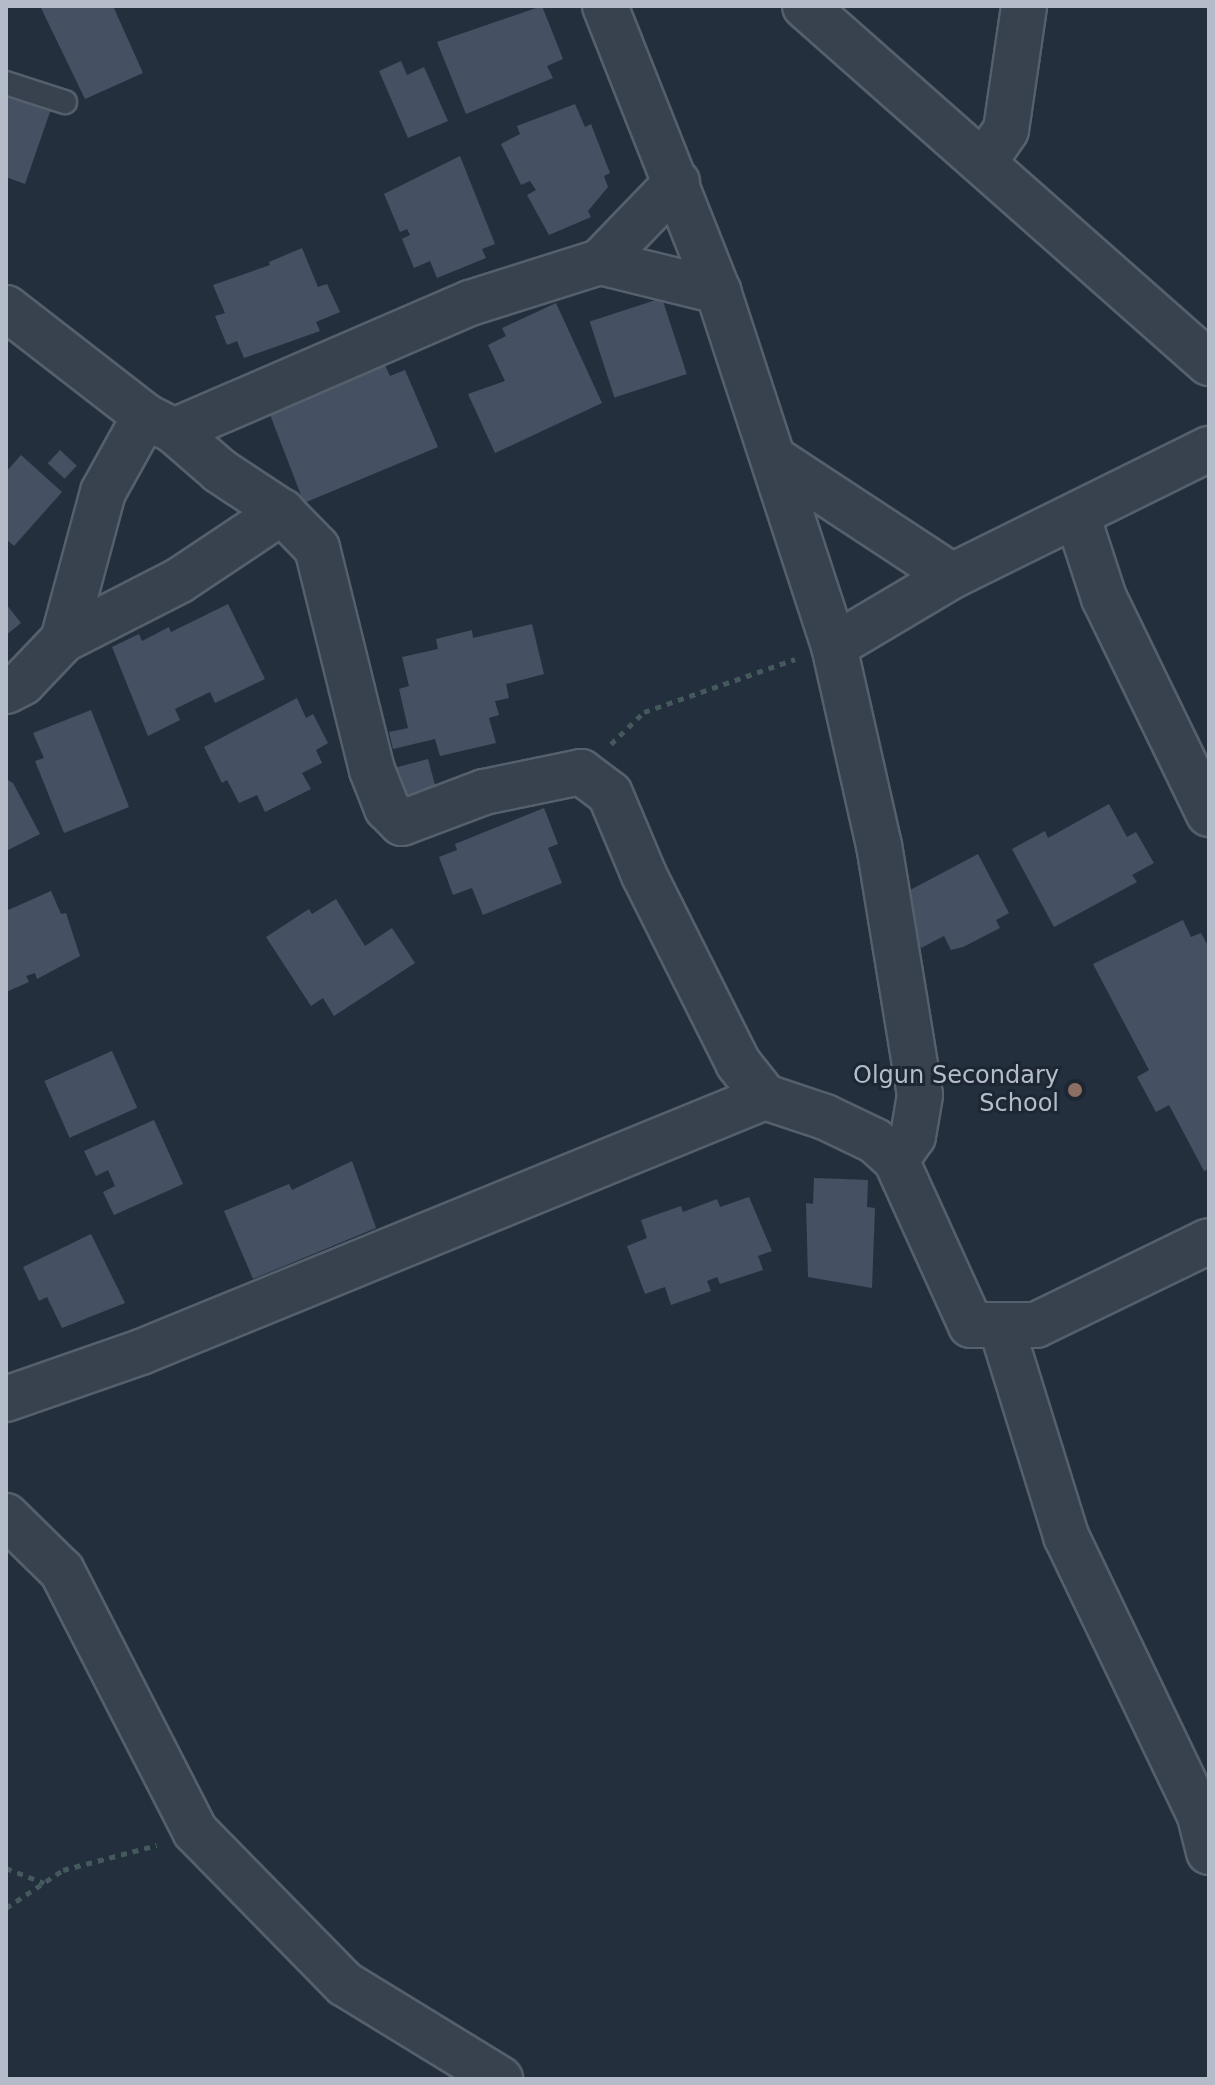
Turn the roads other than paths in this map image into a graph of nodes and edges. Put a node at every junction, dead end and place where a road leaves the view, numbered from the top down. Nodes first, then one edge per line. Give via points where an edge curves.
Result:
1 (605, 6) edge
2 (805, 6) edge
3 (1024, 6) edge
4 (6, 83) edge
5 (65, 102) dead end
6 (985, 161) junction
7 (677, 182) junction
8 (600, 262) junction
9 (718, 291) junction
10 (6, 308) edge
11 (1209, 363) edge
12 (160, 424) junction
13 (1209, 449) edge
14 (777, 461) junction
15 (282, 512) junction
16 (1077, 515) junction
17 (952, 576) junction
18 (63, 640) junction
19 (834, 646) junction
20 (6, 691) edge
21 (1209, 814) edge
22 (765, 1097) junction
23 (896, 1160) junction
24 (1209, 1241) edge
25 (1002, 1329) junction
26 (6, 1399) edge
27 (6, 1516) edge
28 (1209, 1852) edge
29 (500, 2079) edge

1 - 7 street
2 - 6 street
3 - 6 street via 1006,130
4 - 5 lane
6 - 11 street
7 - 8 street
7 - 9 street
8 - 9 street
8 - 12 street via 470,303
9 - 14 street
10 - 12 street
12 - 15 street
12 - 18 street via 103,492
13 - 16 street
14 - 17 street
14 - 19 street
15 - 18 street via 180,580
15 - 22 street via 317,548 372,770 387,808 402,823 484,792 581,772 610,794 644,875 738,1063
16 - 17 street
16 - 21 street via 1104,598
17 - 19 street
18 - 20 street via 22,683
19 - 23 street via 879,845 920,1095 913,1136
22 - 23 street via 875,1141
22 - 26 street via 141,1352
23 - 25 street via 971,1325
24 - 25 street via 1036,1325
25 - 28 street via 1066,1536 1200,1816
27 - 29 street via 62,1571 195,1831 345,1984

